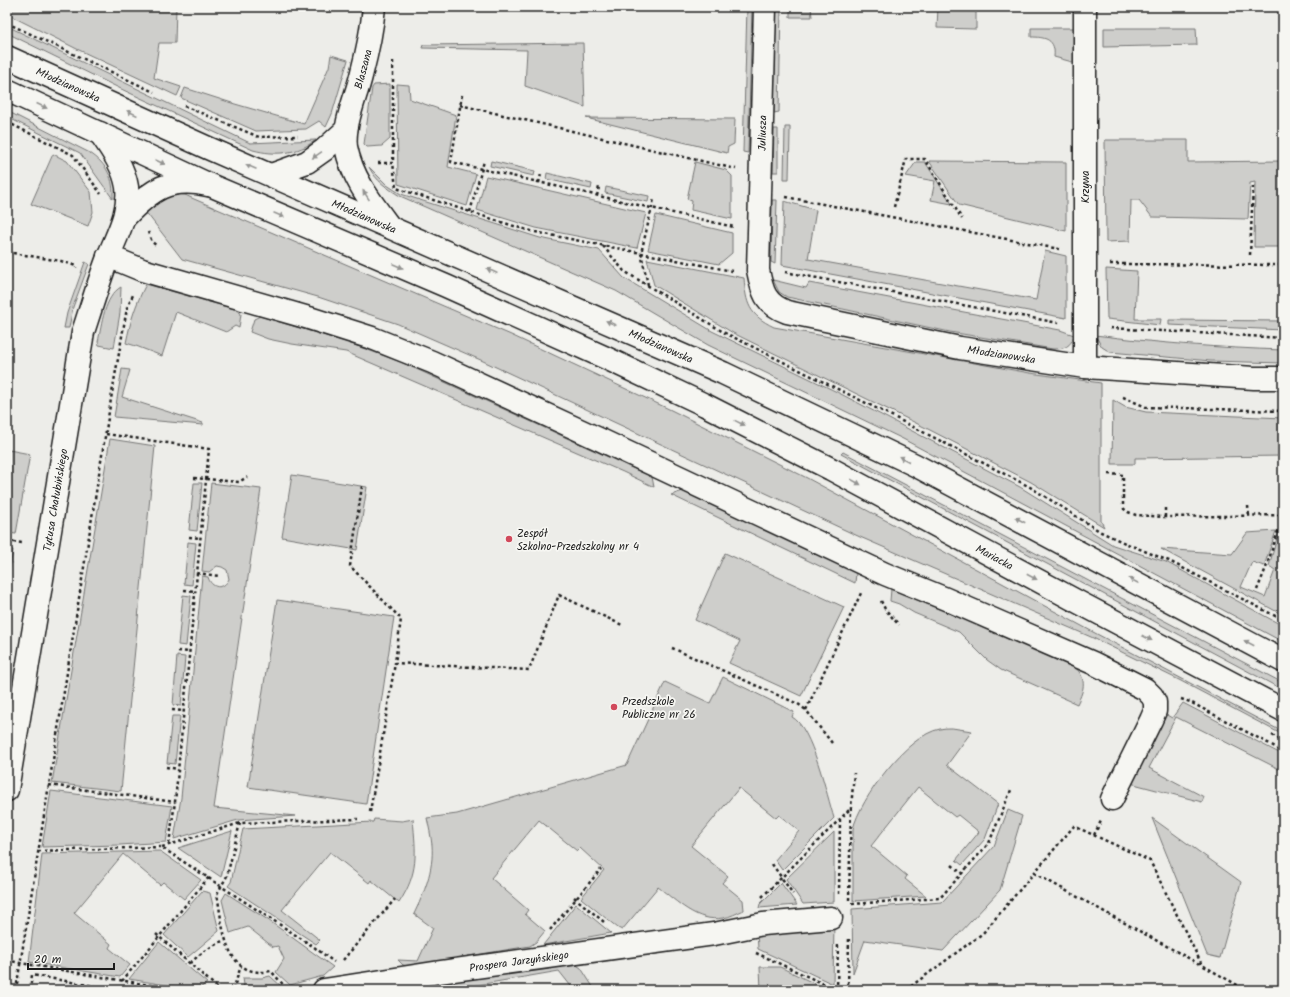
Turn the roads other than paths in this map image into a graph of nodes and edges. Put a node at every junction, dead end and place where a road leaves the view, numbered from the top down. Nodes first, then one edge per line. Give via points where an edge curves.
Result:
1 (374, 7) edge
2 (765, 7) edge
3 (1085, 7) edge
4 (7, 53) edge
5 (16, 60) edge
6 (7, 90) edge
7 (100, 133) junction
8 (346, 138) junction
9 (271, 175) junction
10 (210, 185) junction
11 (125, 216) junction
12 (389, 226) junction
13 (108, 256) junction
14 (759, 268) joint
15 (1085, 367) junction
16 (1283, 378) edge
17 (1283, 661) edge
18 (1283, 710) edge
19 (7, 790) edge
20 (1112, 799) dead end
21 (831, 918) dead end
22 (324, 990) edge

1 - 8 main road, Blaszana via 367,56
2 - 14 main road, Juliusza
3 - 15 main road, Krzywa
4 - 5 main road, Młodzianowska
9 -> 5 main road, Młodzianowska
6 -> 7 main road
7 -> 10 main road
7 - 11 main road, Tytusa Chałubińskiego via 123,173 127,187
8 -> 9 main road via 307,162
12 -> 8 main road via 362,188 354,170
9 - 12 main road, Młodzianowska
10 - 11 main road, Tytusa Chałubińskiego via 180,182 168,185 151,193
10 -> 18 main road, Mariacka via 453,290 705,405
11 - 13 main road, Tytusa Chałubińskiego
17 -> 12 main road, Młodzianowska via 860,437 723,373
13 - 19 main road, Tytusa Chałubińskiego via 82,340
13 - 20 main road via 142,270 372,338 432,362 872,568 1093,663 1145,689 1155,702 1155,711
14 - 15 main road, Młodzianowska via 760,281 767,300 787,312 960,348
15 - 16 main road, Młodzianowska
21 - 22 main road, Prospera Jarzyńskiego via 763,924 714,934

